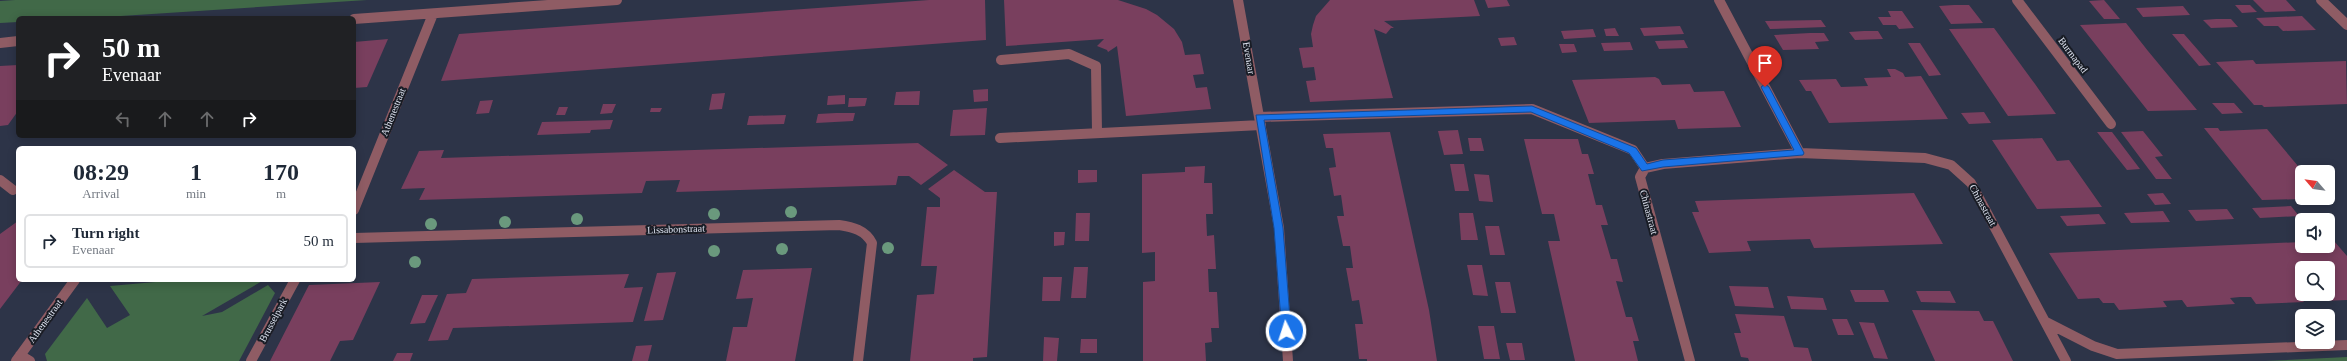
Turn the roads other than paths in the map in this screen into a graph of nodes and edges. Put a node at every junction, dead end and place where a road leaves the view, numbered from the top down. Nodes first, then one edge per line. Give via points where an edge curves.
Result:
1 (617, 0) edge
2 (1238, 0) edge
3 (1718, 0) edge
4 (2017, 0) edge
5 (2322, 0) edge
6 (433, 14) junction
7 (356, 19) edge
8 (2347, 25) edge
9 (16, 41) edge
10 (0, 43) edge
11 (1001, 60) dead end
12 (1260, 121) junction
13 (2111, 124) dead end
14 (1097, 132) junction
15 (1000, 138) dead end
16 (1800, 153) junction
17 (1645, 168) junction
18 (0, 180) edge
19 (13, 190) dead end
20 (356, 205) edge
21 (356, 238) edge
22 (74, 282) edge
23 (294, 282) edge
24 (2046, 322) junction
25 (2347, 345) edge
26 (22, 359) edge
27 (251, 361) edge
28 (858, 361) edge
29 (1288, 361) edge
30 (1690, 361) edge
31 (2066, 361) edge

1 - 6 street
2 - 12 street, Evenaar
3 - 16 street
4 - 13 street, Burmapad
5 - 8 street
6 - 7 street
6 - 20 street, Athenestraat
9 - 10 street
11 - 14 street via 1069,54 1096,66
12 - 14 street
12 - 17 street via 1532,109 1633,150
12 - 29 street, Evenaar via 1279,228
14 - 15 street
16 - 17 street, Chinastraat via 1663,164
16 - 24 street, Chinastraat via 1925,158 1951,165 1972,183
17 - 30 street, Chinastraat via 1640,177
18 - 19 street
21 - 28 street, Lissabonstraat via 839,224 856,227 868,235 872,243
22 - 26 street, Athenestraat
23 - 27 street, Brusselpark
24 - 25 street via 2093,346 2117,354
24 - 31 street, Chinastraat

